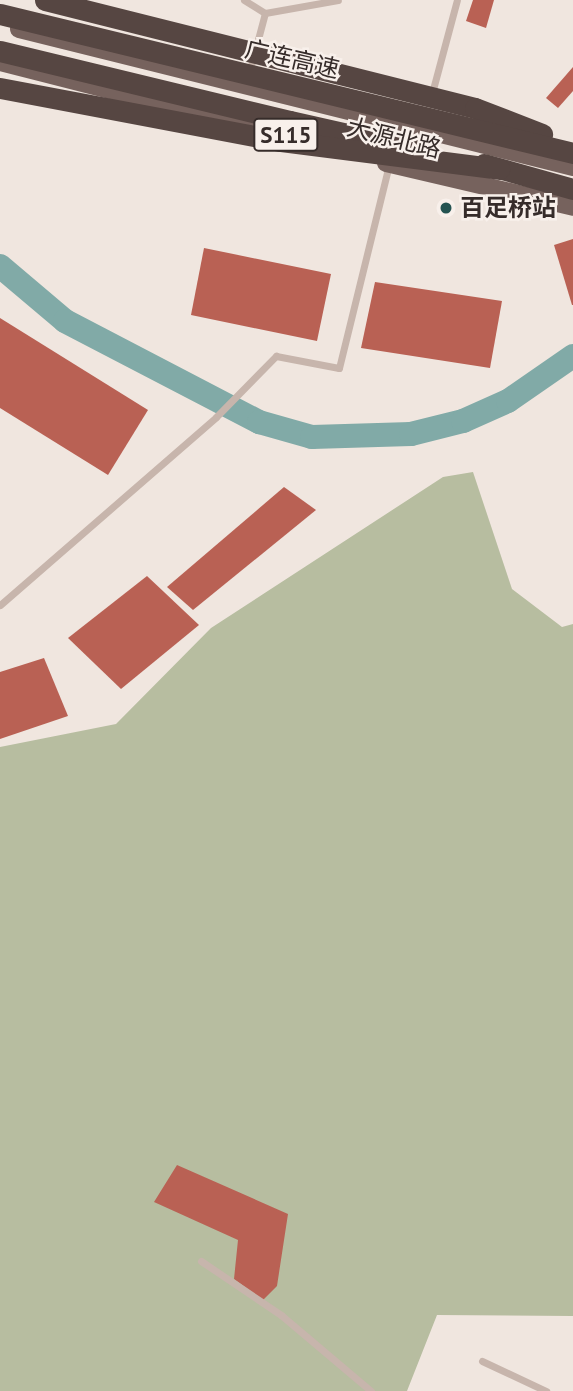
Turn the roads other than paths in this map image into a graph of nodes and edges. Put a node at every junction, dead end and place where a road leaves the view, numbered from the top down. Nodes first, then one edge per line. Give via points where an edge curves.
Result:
1 (45, 0) edge
2 (244, 0) edge
3 (338, 0) edge
4 (457, 0) edge
5 (265, 13) junction
6 (0, 14) edge
7 (0, 24) edge
8 (0, 51) edge
9 (0, 62) edge
10 (246, 87) junction
11 (0, 88) edge
12 (236, 121) junction
13 (422, 131) junction
14 (573, 147) edge
15 (573, 153) edge
16 (389, 163) junction
17 (573, 167) edge
18 (499, 169) junction
19 (573, 188) edge
20 (573, 207) edge
21 (0, 605) edge
22 (201, 1261) dead end
23 (482, 1361) dead end
24 (371, 1391) edge
25 (546, 1391) edge

1 - 14 highway, bridge via 475,108
2 - 5 lane
3 - 5 lane
4 - 13 lane
5 - 10 lane
6 - 15 highway, 广连高速, bridge
7 - 10 main road, 大源北路 / S115
8 - 18 highway, bridge
9 - 12 main road, 大源北路 / S115
10 - 12 lane
10 - 13 main road, 大源北路 / S115
11 - 18 highway, bridge via 268,139
12 - 16 main road, 大源北路 / S115
13 - 17 main road, 大源北路 / S115
16 - 20 main road, 大源北路 / S115
16 - 21 lane via 339,368 276,356 216,417
18 - 19 highway
22 - 24 lane via 281,1315
23 - 25 lane

